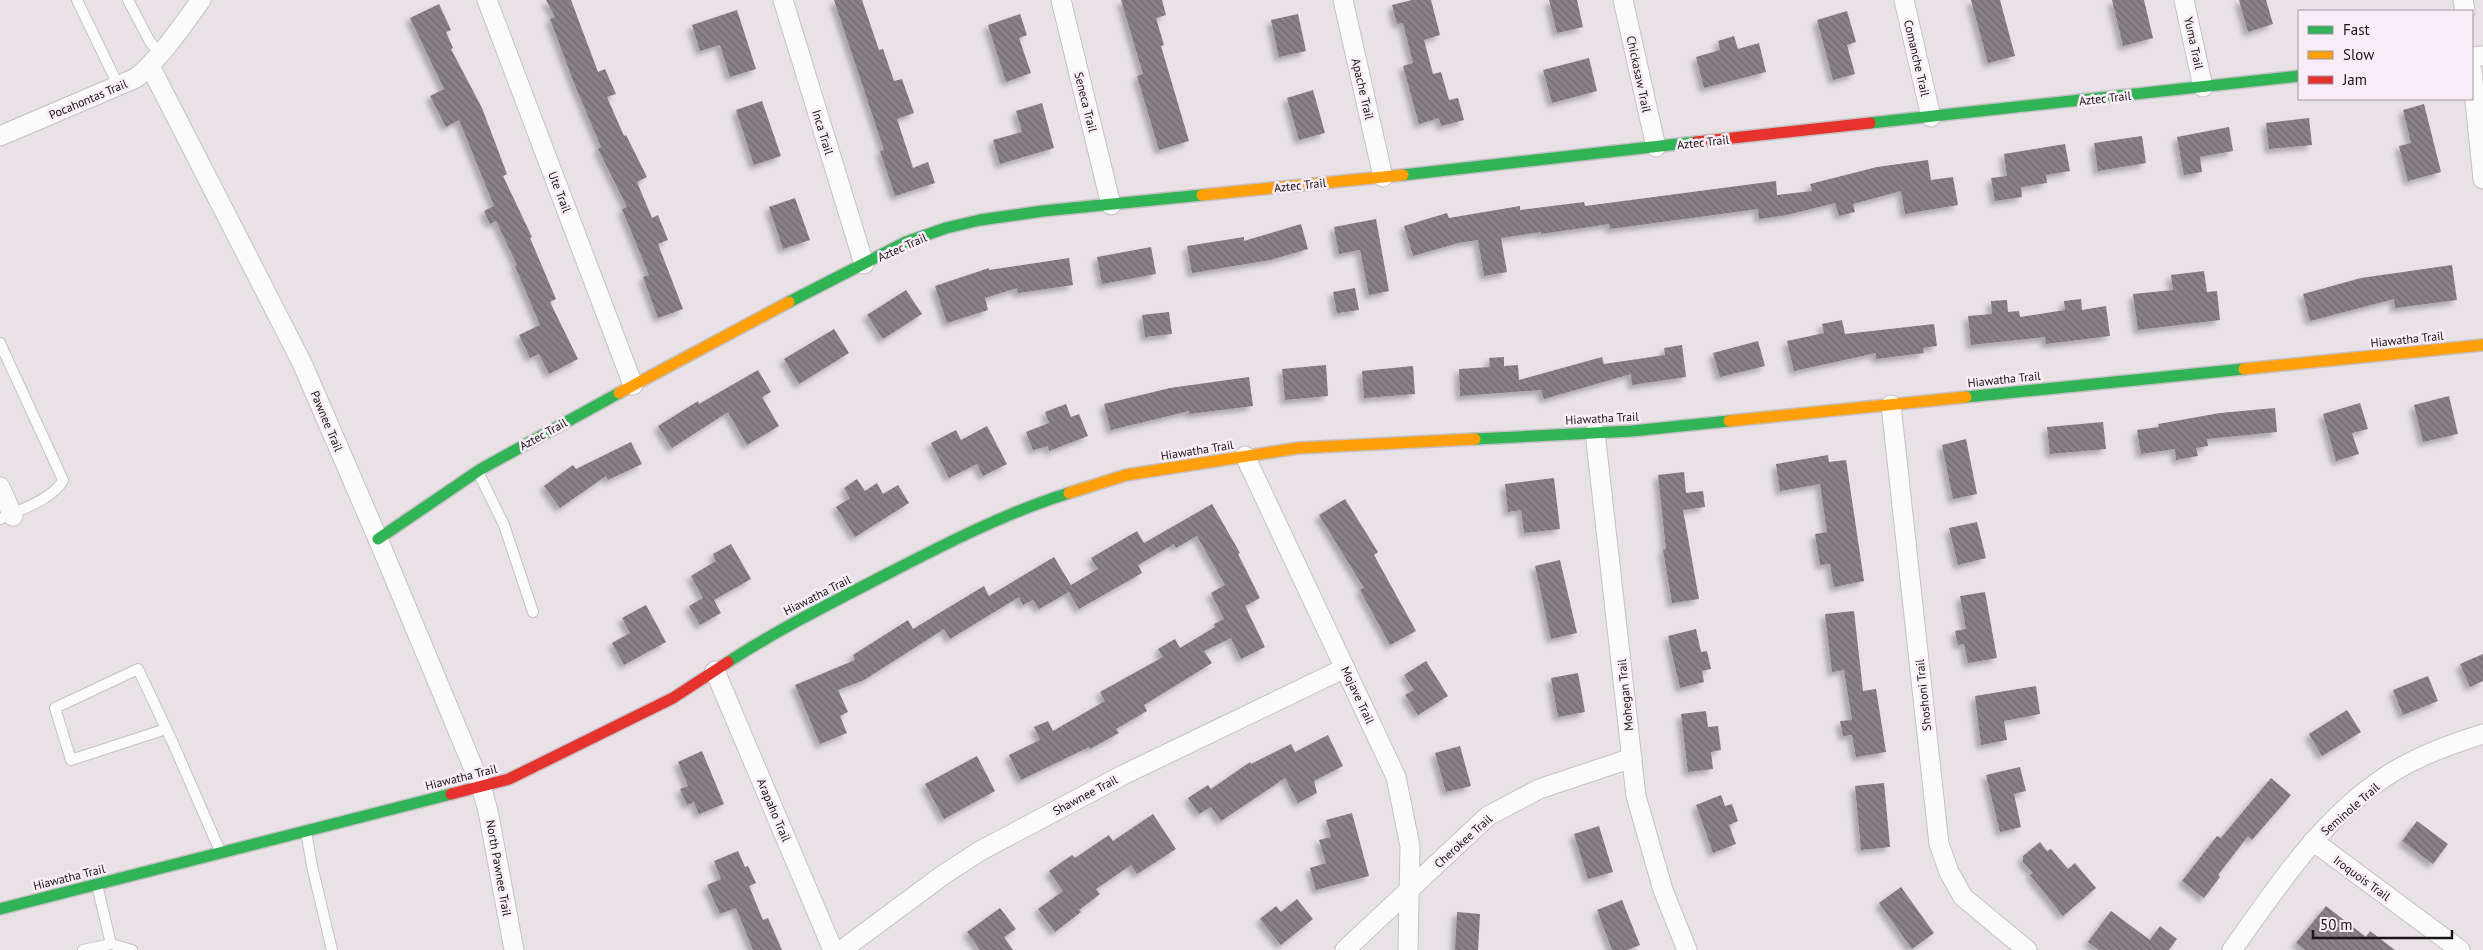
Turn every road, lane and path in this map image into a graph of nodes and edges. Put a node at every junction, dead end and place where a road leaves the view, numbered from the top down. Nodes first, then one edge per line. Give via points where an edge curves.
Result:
1 (77, 0) edge
2 (128, 0) edge
3 (201, 0) edge
4 (487, 0) edge
5 (783, 0) edge
6 (1061, 0) edge
7 (1344, 0) edge
8 (1623, 0) edge
9 (1904, 0) edge
10 (2184, 0) edge
11 (156, 60) junction
12 (2298, 76) edge
13 (2473, 81) edge
14 (119, 87) junction
15 (2203, 87) junction
16 (1931, 117) junction
17 (0, 136) edge
18 (1656, 147) junction
19 (1383, 177) junction
20 (2483, 179) edge
21 (1111, 204) junction
22 (864, 264) junction
23 (0, 343) edge
24 (2483, 345) edge
25 (633, 385) junction
26 (1891, 405) junction
27 (1595, 432) junction
28 (1245, 456) junction
29 (478, 471) junction
30 (0, 487) edge
31 (8, 516) edge
32 (378, 539) junction
33 (533, 612) dead end
34 (1345, 668) junction
35 (715, 671) junction
36 (166, 729) junction
37 (2483, 734) edge
38 (1632, 758) junction
39 (481, 786) junction
40 (306, 830) junction
41 (2313, 842) junction
42 (221, 852) junction
43 (96, 884) junction
44 (1409, 890) junction
45 (0, 909) edge
46 (111, 944) junction
47 (83, 950) edge
48 (132, 950) edge
49 (332, 950) edge
50 (514, 950) edge
51 (833, 950) edge
52 (842, 950) edge
53 (1345, 950) edge
54 (1408, 950) edge
55 (1687, 950) edge
56 (2027, 950) edge
57 (2232, 950) edge
58 (2460, 950) edge

1 - 14 lane
2 - 11 lane
3 - 11 street, Pocahontas Trail
4 - 25 street, Ute Trail
5 - 22 street, Inca Trail
6 - 21 street, Seneca Trail
7 - 19 street, Apache Trail
8 - 18 street, Chickasaw Trail
9 - 16 street, Comanche Trail
10 - 15 street, Yuma Trail
11 - 14 street, Pocahontas Trail via 136,78
11 - 32 street, Pawnee Trail via 302,363
12 - 15 street, Aztec Trail
13 - 20 street
14 - 17 street, Pocahontas Trail
15 - 16 street, Aztec Trail
16 - 18 street, Aztec Trail
18 - 19 street, Aztec Trail
19 - 21 street, Aztec Trail
21 - 22 street, Aztec Trail via 1007,216 946,228 906,242
22 - 25 street, Aztec Trail
23 - 31 lane via 62,480 59,489
24 - 26 street, Hiawatha Trail
25 - 29 street, Aztec Trail
26 - 27 street, Hiawatha Trail
26 - 56 street, Shoshoni Trail via 1939,844 1963,897
27 - 28 street, Hiawatha Trail via 1298,448
27 - 38 street, Mohegan Trail
28 - 34 street, Mojave Trail
28 - 35 street, Hiawatha Trail via 1126,475 1031,505 962,536 776,631
29 - 32 street, Aztec Trail
29 - 33 lane via 504,525
30 - 31 street
32 - 39 street, Pawnee Trail
34 - 44 street, Mojave Trail via 1396,776 1410,846
34 - 52 street, Shawnee Trail via 1123,775 980,851
35 - 39 street, Hiawatha Trail via 624,724 509,779
35 - 51 street, Arapaho Trail
36 - 36 lane via 138,669 55,708 71,760
36 - 42 lane
37 - 41 street, Seminole Trail via 2405,766 2366,792
38 - 44 street, Cherokee Trail via 1539,789 1509,803 1488,816
38 - 55 street, Mohegan Trail via 1636,796 1663,890
39 - 40 street, Hiawatha Trail
39 - 50 street, North Pawnee Trail
40 - 42 street, Hiawatha Trail
40 - 49 lane
41 - 57 street, Seminole Trail
41 - 58 street, Iroquois Trail
42 - 43 street, Hiawatha Trail
43 - 45 street, Hiawatha Trail
43 - 46 lane
44 - 53 street, Cherokee Trail
44 - 54 street, Mojave Trail
46 - 47 lane
46 - 48 lane

